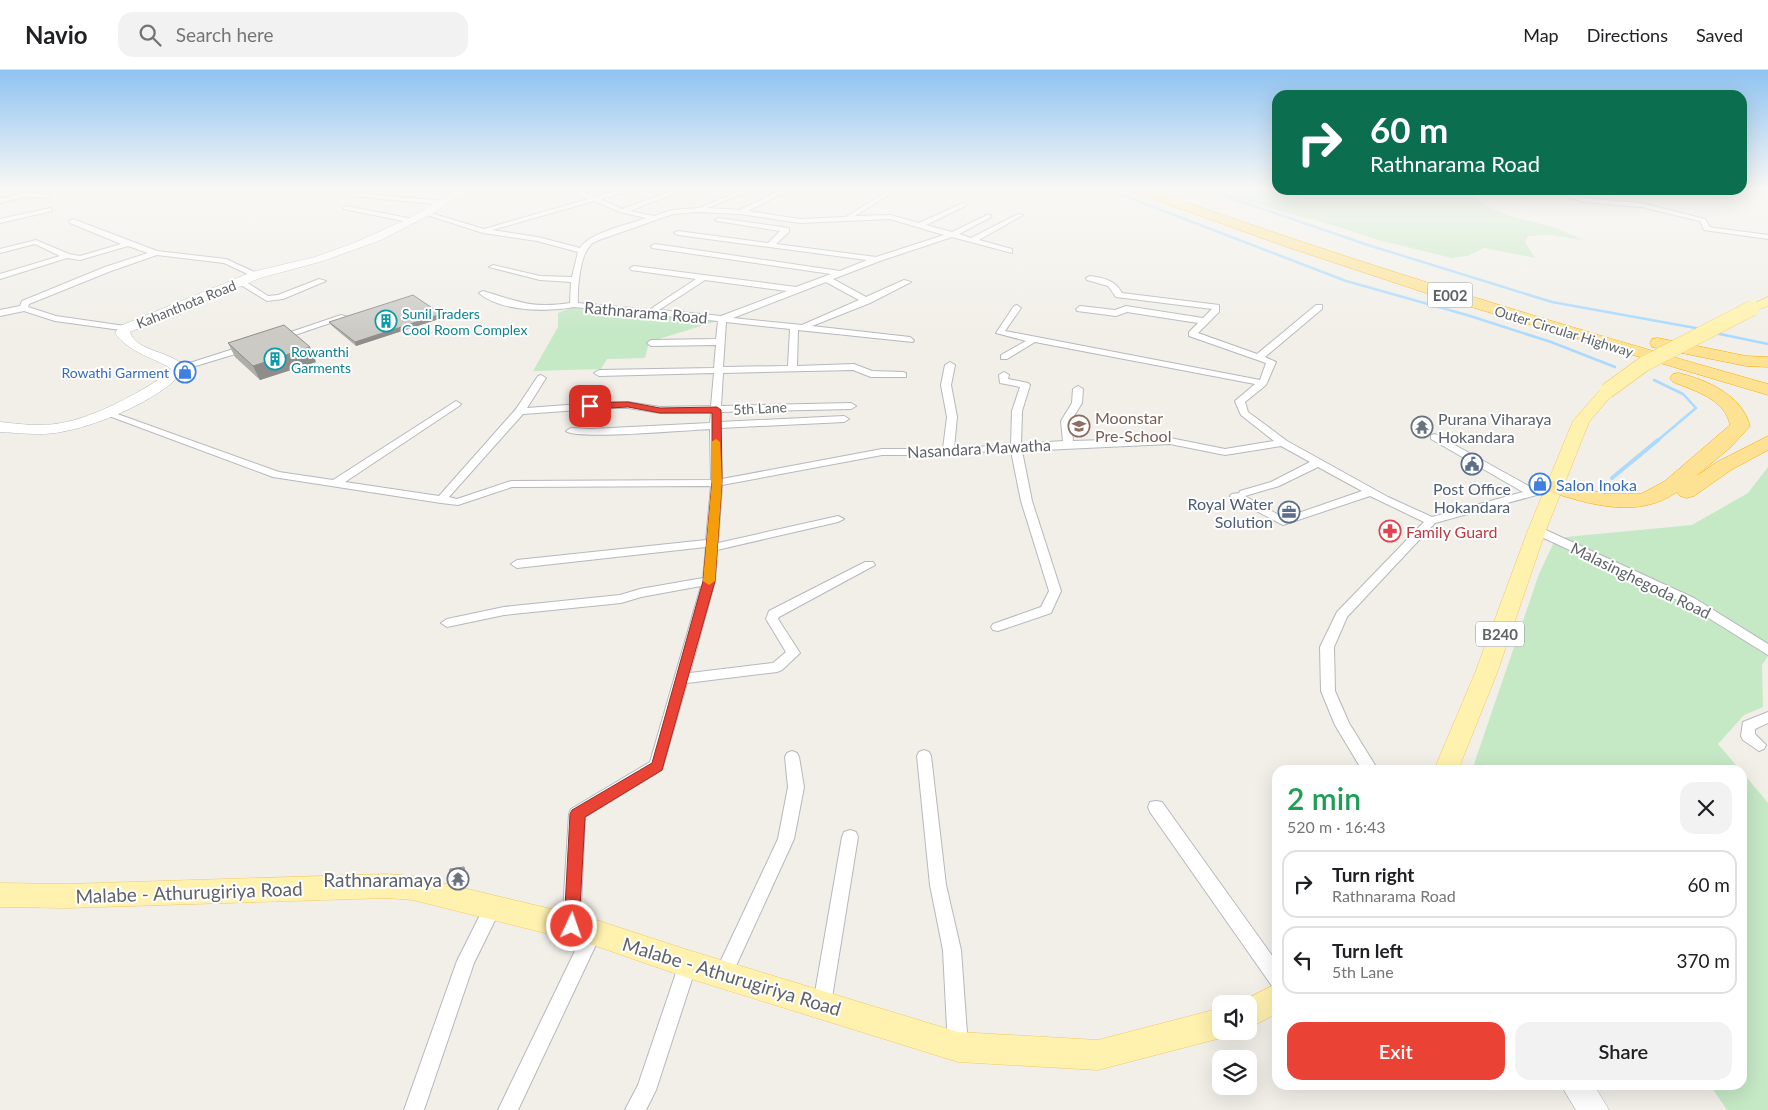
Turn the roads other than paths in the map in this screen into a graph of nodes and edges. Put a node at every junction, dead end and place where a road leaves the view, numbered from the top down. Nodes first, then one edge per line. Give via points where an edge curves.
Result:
1 (110, 237) edge
2 (378, 237) edge
3 (521, 237) edge
4 (600, 237) edge
5 (705, 237) edge
6 (779, 237) edge
7 (946, 237) edge
8 (962, 237) edge
9 (980, 237) edge
10 (1273, 237) edge
11 (1289, 237) edge
12 (973, 240) junction
13 (128, 244) junction
14 (770, 245) junction
15 (654, 246) dead end
16 (0, 251) edge
17 (582, 251) junction
18 (1009, 251) dead end
19 (156, 253) junction
20 (67, 256) junction
21 (877, 259) junction
22 (493, 268) dead end
23 (634, 268) dead end
24 (841, 273) junction
25 (257, 275) junction
26 (704, 277) junction
27 (0, 278) edge
28 (1090, 278) dead end
29 (1397, 278) junction
30 (827, 279) junction
31 (576, 280) junction
32 (322, 281) dead end
33 (240, 282) junction
34 (907, 282) dead end
35 (801, 290) junction
36 (483, 293) dead end
37 (867, 300) junction
38 (1768, 301) edge
39 (1486, 302) junction
40 (574, 305) junction
41 (1319, 307) dead end
42 (24, 308) junction
43 (1017, 308) dead end
44 (1080, 309) dead end
45 (0, 313) edge
46 (649, 313) junction
47 (350, 316) edge
48 (722, 319) junction
49 (1204, 321) junction
50 (794, 326) junction
51 (806, 327) junction
52 (125, 330) junction
53 (910, 340) dead end
54 (1033, 340) junction
55 (264, 342) edge
56 (720, 342) junction
57 (651, 343) dead end
58 (255, 345) edge
59 (1004, 357) dead end
60 (1258, 358) junction
61 (1768, 362) edge
62 (950, 364) dead end
63 (179, 368) junction
64 (792, 369) junction
65 (718, 372) junction
66 (599, 373) dead end
67 (903, 374) dead end
68 (1004, 375) dead end
69 (541, 378) dead end
70 (1263, 383) junction
71 (1768, 384) edge
72 (1078, 389) dead end
73 (1768, 390) edge
74 (456, 404) dead end
75 (851, 406) dead end
76 (717, 410) junction
77 (520, 411) junction
78 (106, 413) junction
79 (844, 419) dead end
80 (715, 426) junction
81 (0, 427) edge
82 (571, 430) dead end
83 (1435, 437) dead end
84 (1283, 442) junction
85 (1768, 442) edge
86 (1068, 444) junction
87 (1016, 448) junction
88 (948, 452) junction
89 (1319, 462) junction
90 (717, 482) junction
91 (334, 484) junction
92 (1371, 492) junction
93 (1546, 492) junction
94 (441, 500) junction
95 (838, 519) dead end
96 (1431, 521) junction
97 (1537, 530) junction
98 (712, 545) junction
99 (517, 564) dead end
100 (869, 565) dead end
101 (709, 581) junction
102 (447, 623) dead end
103 (998, 627) dead end
104 (1768, 650) edge
105 (682, 679) junction
106 (1768, 717) edge
107 (1760, 745) dead end
108 (924, 756) dead end
109 (792, 757) dead end
110 (1367, 765) edge
111 (1448, 765) edge
112 (1156, 807) dead end
113 (850, 837) dead end
114 (0, 895) edge
115 (492, 908) junction
116 (582, 929) junction
117 (688, 964) junction
118 (1272, 971) edge
119 (724, 974) junction
120 (1272, 1000) edge
121 (822, 1004) junction
122 (1257, 1009) edge
123 (1212, 1025) edge
124 (958, 1047) junction
125 (1580, 1090) edge
126 (414, 1110) edge
127 (508, 1110) edge
128 (635, 1110) edge
129 (1594, 1110) edge

1 - 13 street
2 - 25 main road, Kahanthota Road via 319,259
3 - 17 street
4 - 17 street via 587,243
5 - 14 street
6 - 14 street
7 - 21 street
8 - 12 street
9 - 12 street
10 - 29 highway, Outer Circular Highway / E002
11 - 39 highway, Outer Circular Highway / E002
12 - 18 street
13 - 19 street
13 - 20 street via 80,258
14 - 21 street
15 - 24 street
16 - 20 street via 36,242
17 - 31 street, Rathnarama Road
19 - 25 street via 226,261
19 - 42 street via 37,297 25,303
20 - 27 street
21 - 24 street
22 - 31 street via 540,278
23 - 26 street
24 - 30 street
25 - 33 main road, Kahanthota Road
26 - 35 street
26 - 46 street
28 - 49 street via 1110,282 1119,295 1216,308
29 - 73 highway, Outer Circular Highway / E002 via 1546,326
29 - 93 highway via 1678,377 1719,397 1740,419 1735,433 1652,497 1607,500
30 - 35 street
30 - 37 street
31 - 40 street, Rathnarama Road
32 - 33 street via 267,299
33 - 52 main road, Kahanthota Road
34 - 37 street
35 - 48 street
36 - 40 street via 518,306
37 - 51 street
38 - 93 main road, B240, bridge via 1644,364 1607,391 1581,421
39 - 61 highway via 1698,352
39 - 71 highway, Outer Circular Highway / E002
40 - 46 street, Rathnarama Road
41 - 60 street
42 - 45 street
42 - 52 street via 55,318
43 - 54 street via 1000,333
44 - 49 street via 1116,313 1126,309
46 - 48 street, Rathnarama Road
47 - 55 street
48 - 50 street
48 - 56 street, Rathnarama Road
49 - 60 street via 1192,334
50 - 51 street
50 - 64 street
51 - 53 street
52 - 63 main road, Kahanthota Road via 122,333 129,344
54 - 59 street
54 - 70 street
56 - 57 street
56 - 65 street, Rathnarama Road
58 - 63 street
60 - 70 street via 1271,362
62 - 88 street via 946,385 952,417
63 - 78 main road via 166,382
64 - 65 street
64 - 67 street via 854,367 871,374
65 - 66 street
65 - 76 street, Rathnarama Road
68 - 87 street via 1003,381 1026,385 1017,412
69 - 77 street
70 - 84 street via 1240,401 1244,413
72 - 86 street via 1077,403 1066,421
74 - 91 street
75 - 76 street, 5th Lane
76 - 77 street, 5th Lane via 660,410 621,405
76 - 80 street, Rathnarama Road
77 - 94 street
78 - 81 main road via 63,427
78 - 91 street, Nasandara Mawatha via 277,475
79 - 80 street
80 - 82 street via 591,432
80 - 90 street, Rathnarama Road
83 - 93 street
84 - 86 street, Nasandara Mawatha via 1225,452 1170,441
84 - 89 street
85 - 93 highway via 1724,466 1666,506 1638,511 1610,510
86 - 87 street, Nasandara Mawatha
87 - 88 street, Nasandara Mawatha
87 - 103 street via 1025,491 1055,591 1046,610
88 - 90 street, Nasandara Mawatha via 882,452
89 - 92 street
89 - 92 street via 1275,484 1240,495 1283,522
90 - 94 street, Nasandara Mawatha via 511,484 458,502
90 - 98 street, Rathnarama Road
91 - 94 street, Nasandara Mawatha
92 - 96 street
93 - 96 street
93 - 97 main road, B240
95 - 98 street
96 - 110 street via 1342,615 1327,646 1328,691 1342,725
97 - 104 street, Malasinghegoda Road via 1690,601
97 - 111 main road, B240 via 1486,673
98 - 99 street
98 - 101 street, Rathnarama Road
100 - 105 street via 774,614 772,619 793,653 777,666
101 - 102 street via 621,599 504,611
101 - 105 street, Rathnarama Road
105 - 116 street, Rathnarama Road via 658,766 578,814
106 - 107 street via 1748,726 1748,736
108 - 124 street via 938,885 952,950
109 - 119 street via 796,787 786,839
112 - 118 street
113 - 121 street
114 - 115 main road, Malabe - Athurugiriya Road via 67,896 386,886 413,888
115 - 116 main road, Malabe - Athurugiriya Road
115 - 126 street via 466,962
116 - 117 main road, Malabe - Athurugiriya Road
116 - 127 street
117 - 119 main road, Malabe - Athurugiriya Road
117 - 128 street via 646,1090
119 - 121 main road, Malabe - Athurugiriya Road
120 - 122 main road
121 - 124 main road, Malabe - Athurugiriya Road
123 - 124 main road, Malabe - Athurugiriya Road via 1098,1055
125 - 129 main road

